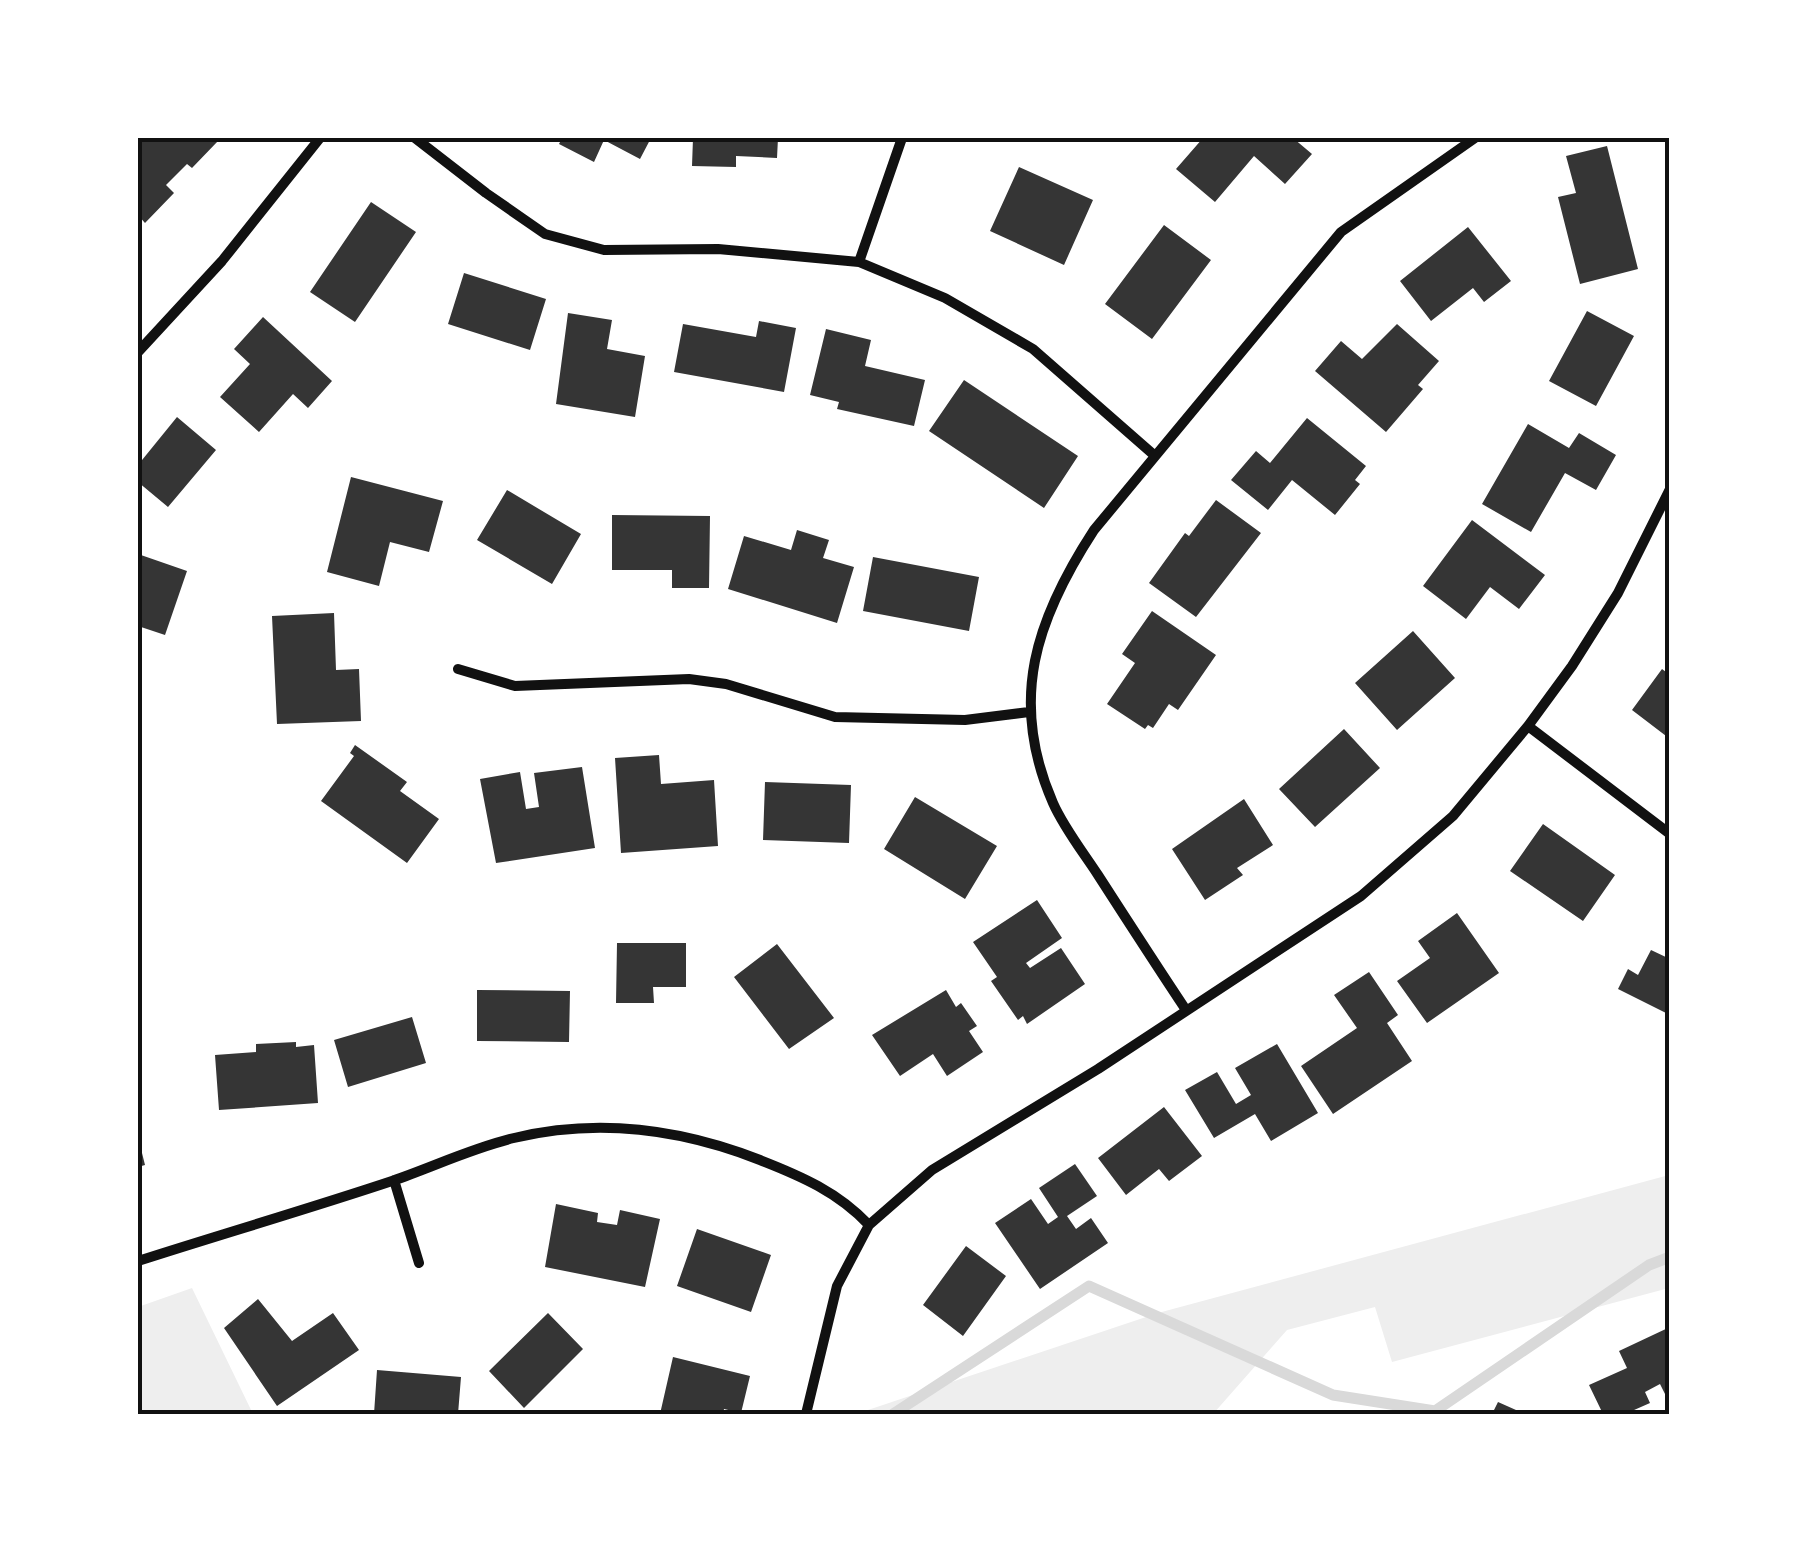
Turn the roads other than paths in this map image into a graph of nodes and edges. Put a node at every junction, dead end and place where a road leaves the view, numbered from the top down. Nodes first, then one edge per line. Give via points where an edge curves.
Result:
1 (320, 138) edge
2 (415, 138) edge
3 (902, 138) edge
4 (1475, 138) edge
5 (860, 262) junction
6 (138, 352) edge
7 (1154, 455) junction
8 (1670, 489) edge
9 (458, 669) dead end
10 (1029, 712) junction
11 (1528, 726) junction
12 (1670, 834) edge
13 (1186, 1010) junction
14 (394, 1180) junction
15 (869, 1226) junction
16 (138, 1260) edge
17 (419, 1263) dead end
18 (806, 1414) edge

1 - 6 street via 222,261
2 - 5 street via 545,234 604,250 718,249
3 - 5 street
4 - 7 street via 1340,232
5 - 7 street via 945,298 1032,349
7 - 10 street via 1094,530 1046,613 1033,658
8 - 11 street via 1618,593
9 - 10 street via 515,686 689,679 836,717 965,720
10 - 13 street via 1054,806
11 - 12 street
11 - 13 street via 1452,816 1361,896
13 - 15 street via 932,1170
14 - 15 street via 514,1138 641,1129 724,1145 796,1173 848,1202
14 - 16 street
14 - 17 street
15 - 18 street via 837,1286

